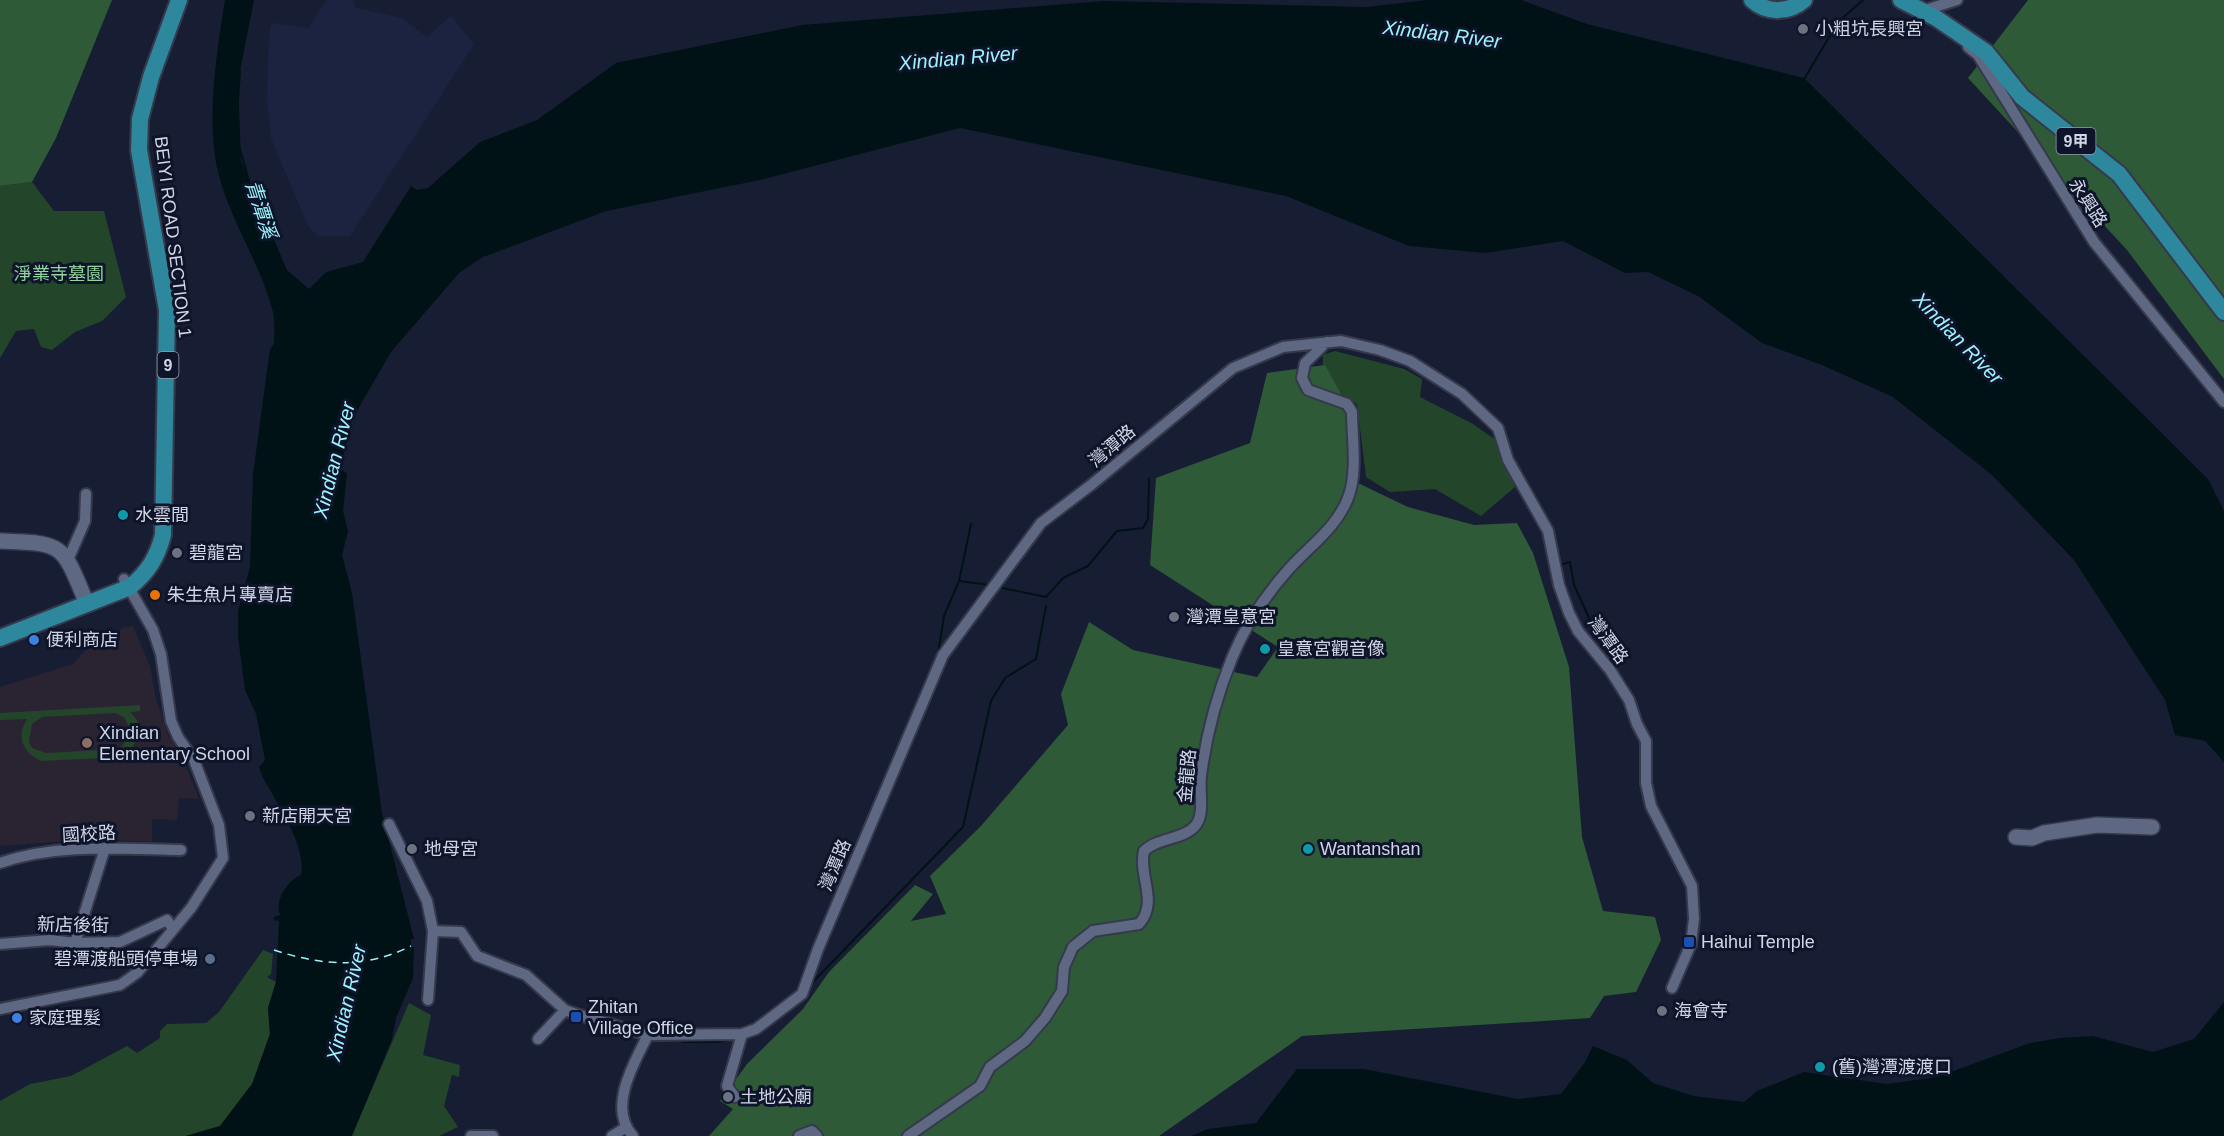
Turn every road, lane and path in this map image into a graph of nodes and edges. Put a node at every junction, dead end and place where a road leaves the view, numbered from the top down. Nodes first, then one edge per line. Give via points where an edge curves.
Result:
1 (169, 0) edge
2 (179, 0) edge
3 (1752, 0) edge
4 (1804, 0) edge
5 (1901, 0) edge
6 (1958, 0) edge
7 (1929, 14) junction
8 (2224, 312) edge
9 (1327, 342) junction
10 (2224, 402) edge
11 (86, 494) dead end
12 (0, 541) edge
13 (68, 562) junction
14 (127, 583) junction
15 (85, 600) junction
16 (0, 627) edge
17 (0, 638) edge
18 (389, 824) dead end
19 (2152, 827) dead end
20 (2016, 837) dead end
21 (105, 848) junction
22 (181, 850) dead end
23 (0, 863) edge
24 (173, 929) junction
25 (433, 931) junction
26 (75, 943) junction
27 (0, 944) edge
28 (1672, 988) dead end
29 (428, 1000) dead end
30 (0, 1009) edge
31 (565, 1010) junction
32 (742, 1034) junction
33 (648, 1035) junction
34 (538, 1039) dead end
35 (735, 1097) dead end
36 (629, 1132) edge
37 (471, 1136) edge
38 (493, 1136) edge
39 (612, 1136) edge
40 (799, 1136) edge
41 (817, 1136) edge
42 (908, 1136) edge

1 - 14 main road, BEIYI ROAD SECTION 1 / 9 via 131,119 130,151 157,314 157,366 152,541
2 - 14 main road, BEIYI ROAD SECTION 1 / 9 via 151,77 140,119 139,150 167,310 163,535 158,554 145,574
3 - 4 main road via 1759,6 1784,10
5 - 7 main road, 9甲
6 - 7 street
7 - 8 main road, 9甲 via 1986,52 2022,96 2119,174
7 - 10 street, 永興路 via 1946,33 1978,55 2094,242
9 - 28 street, 灣潭路 via 1380,350 1410,361 1462,394 1498,428 1508,460 1548,531 1569,614 1629,700 1646,741 1646,783 1651,806 1692,886 1691,944
9 - 32 street, 灣潭路 via 1283,347 1233,368 1041,522 943,655 802,994 756,1029
9 - 42 street, 金龍路 via 1305,363 1302,378 1308,390 1347,404 1352,412 1348,498 1328,532 1288,569 1270,592 1232,658 1207,735 1196,824 1144,850 1142,869 1149,900 1147,915 1139,924 1093,931 1073,947 1064,967 1062,991 1025,1041 990,1067 980,1086
11 - 13 street via 85,521
12 - 13 street via 48,543 62,552
13 - 15 street
14 - 15 main road, BEIYI ROAD SECTION 1 / 9
14 - 24 street via 153,630 161,654 171,721 194,760 219,825 223,858
15 - 16 main road, BEIYI ROAD SECTION 1 / 9
15 - 17 main road, BEIYI ROAD SECTION 1 / 9
18 - 25 street via 427,901
19 - 20 street via 2097,825 2044,832 2032,838
21 - 22 street, 國校路
21 - 23 street, 國校路 via 26,854
21 - 26 street
24 - 26 street, 新店後街 via 167,920 120,942
24 - 30 street via 137,973 120,985
25 - 29 street
25 - 31 street, 灣潭路 via 461,932 477,956 526,975
26 - 27 street, 新店後街 via 50,940
31 - 33 street, 灣潭路
31 - 34 street
32 - 33 street, 灣潭路
32 - 35 street via 727,1086
33 - 36 street via 625,1088 622,1107
36 - 39 street
37 - 38 street
40 - 41 street via 812,1131

